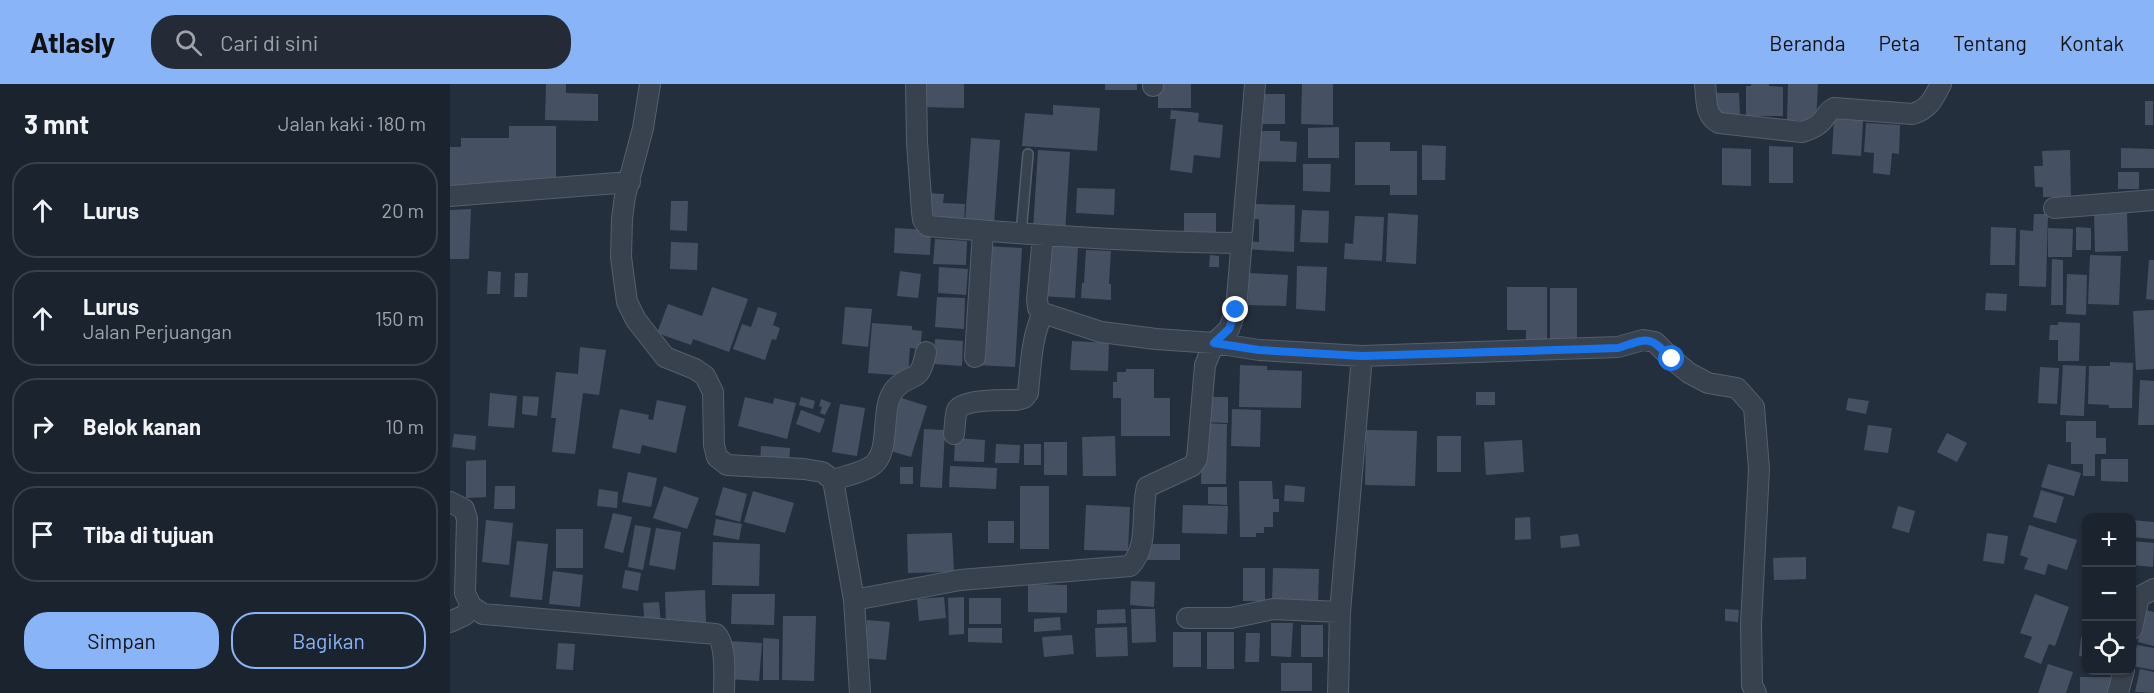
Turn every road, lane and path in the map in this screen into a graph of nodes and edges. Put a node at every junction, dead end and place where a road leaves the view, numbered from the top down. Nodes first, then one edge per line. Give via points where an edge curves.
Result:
1 (650, 84) edge
2 (916, 84) edge
3 (1255, 84) edge
4 (1706, 84) edge
5 (1941, 84) edge
6 (1028, 154) dead end
7 (630, 182) junction
8 (450, 196) edge
9 (2154, 200) edge
10 (2054, 208) dead end
11 (983, 231) junction
12 (1021, 234) junction
13 (1043, 236) junction
14 (1240, 243) junction
15 (1043, 313) junction
16 (1214, 343) junction
17 (926, 352) dead end
18 (1362, 356) junction
19 (975, 357) dead end
20 (954, 434) dead end
21 (833, 480) junction
22 (450, 502) edge
23 (2154, 589) edge
24 (854, 600) junction
25 (471, 606) junction
26 (1340, 612) junction
27 (1187, 618) dead end
28 (2134, 621) edge
29 (450, 622) edge
30 (2123, 675) edge
31 (724, 693) edge
32 (860, 693) edge
33 (1338, 693) edge
34 (1756, 693) edge
35 (2118, 693) edge

1 - 7 street
2 - 11 street via 923,220 928,226
3 - 14 street
4 - 5 street via 1713,120 1802,132 1813,129 1834,108 1913,114 1931,104
6 - 12 lane
7 - 8 street
7 - 21 street via 622,219 621,257 627,302 665,357 705,376 713,392 717,457 726,465 804,469 822,472
9 - 10 street
11 - 12 street
11 - 19 street
12 - 13 street
13 - 14 street
13 - 15 street via 1037,299
14 - 16 street via 1236,310 1229,329
15 - 16 street via 1101,332
15 - 20 street via 1033,343 1028,393 1017,400 961,405
16 - 18 street via 1259,350
16 - 24 street via 1204,365 1197,459 1192,466 1147,488 1143,501 1143,542 1130,566 960,580
17 - 21 street via 918,375 894,390 880,454 873,465
18 - 26 street
18 - 34 street via 1618,348 1643,340 1656,342 1689,373 1708,383 1737,388 1754,407 1759,469 1751,624 1752,684
21 - 24 street
22 - 25 street via 464,509 467,519 465,593
23 - 28 street via 2139,597
24 - 32 street
25 - 29 street via 465,615
25 - 31 street via 483,614 716,634 723,646
26 - 27 street via 1273,609 1231,618
26 - 33 street
30 - 35 street

